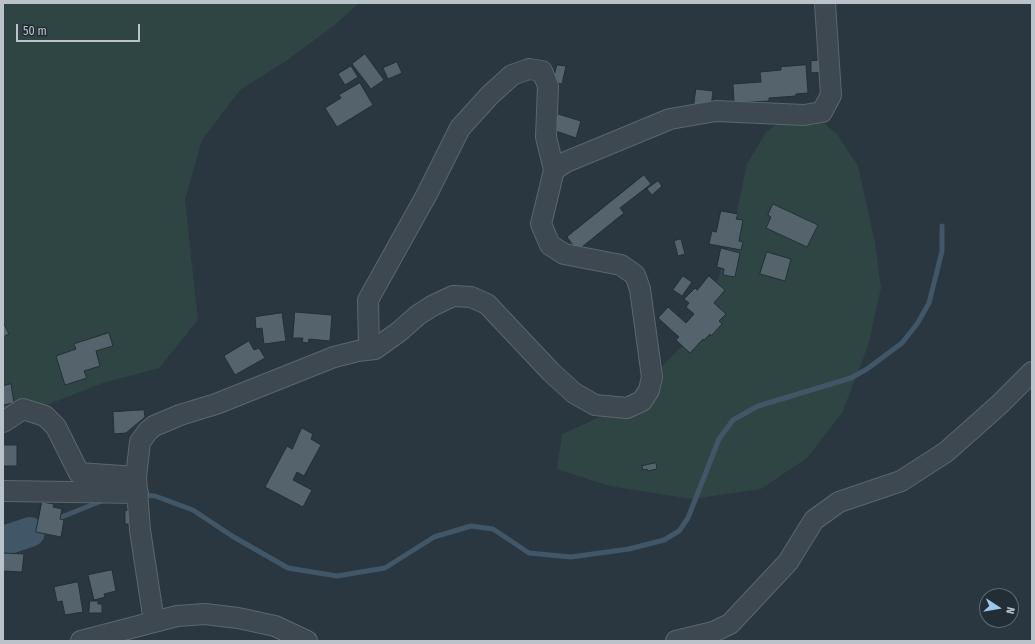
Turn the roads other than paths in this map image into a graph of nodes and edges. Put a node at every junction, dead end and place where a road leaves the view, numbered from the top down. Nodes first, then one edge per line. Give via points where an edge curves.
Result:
1 (825, 3) edge
2 (554, 170) junction
3 (369, 350) junction
4 (1032, 372) edge
5 (3, 422) edge
6 (137, 485) junction
7 (3, 491) edge
8 (154, 622) junction
9 (81, 641) edge
10 (307, 641) edge
11 (676, 641) edge

1 - 2 street via 831,95 822,112 804,114 716,111 670,119 566,162
2 - 3 street via 546,137 548,86 542,71 529,69 512,75 460,128 427,194 368,300
2 - 3 street via 541,224 550,246 564,254 621,265 635,276 640,289 652,377 649,390 642,401 627,408 595,405 574,393 525,346 487,304 471,297 453,296 432,306 394,336 375,349
3 - 6 street via 334,358 154,426 140,442
4 - 11 street via 946,452 901,481 839,502 814,520 788,562 730,624 713,632
5 - 6 street via 23,409 45,416 56,427 80,472
6 - 7 street
6 - 8 street via 140,530
8 - 9 street
8 - 10 street via 177,616 205,614 238,618 275,626

